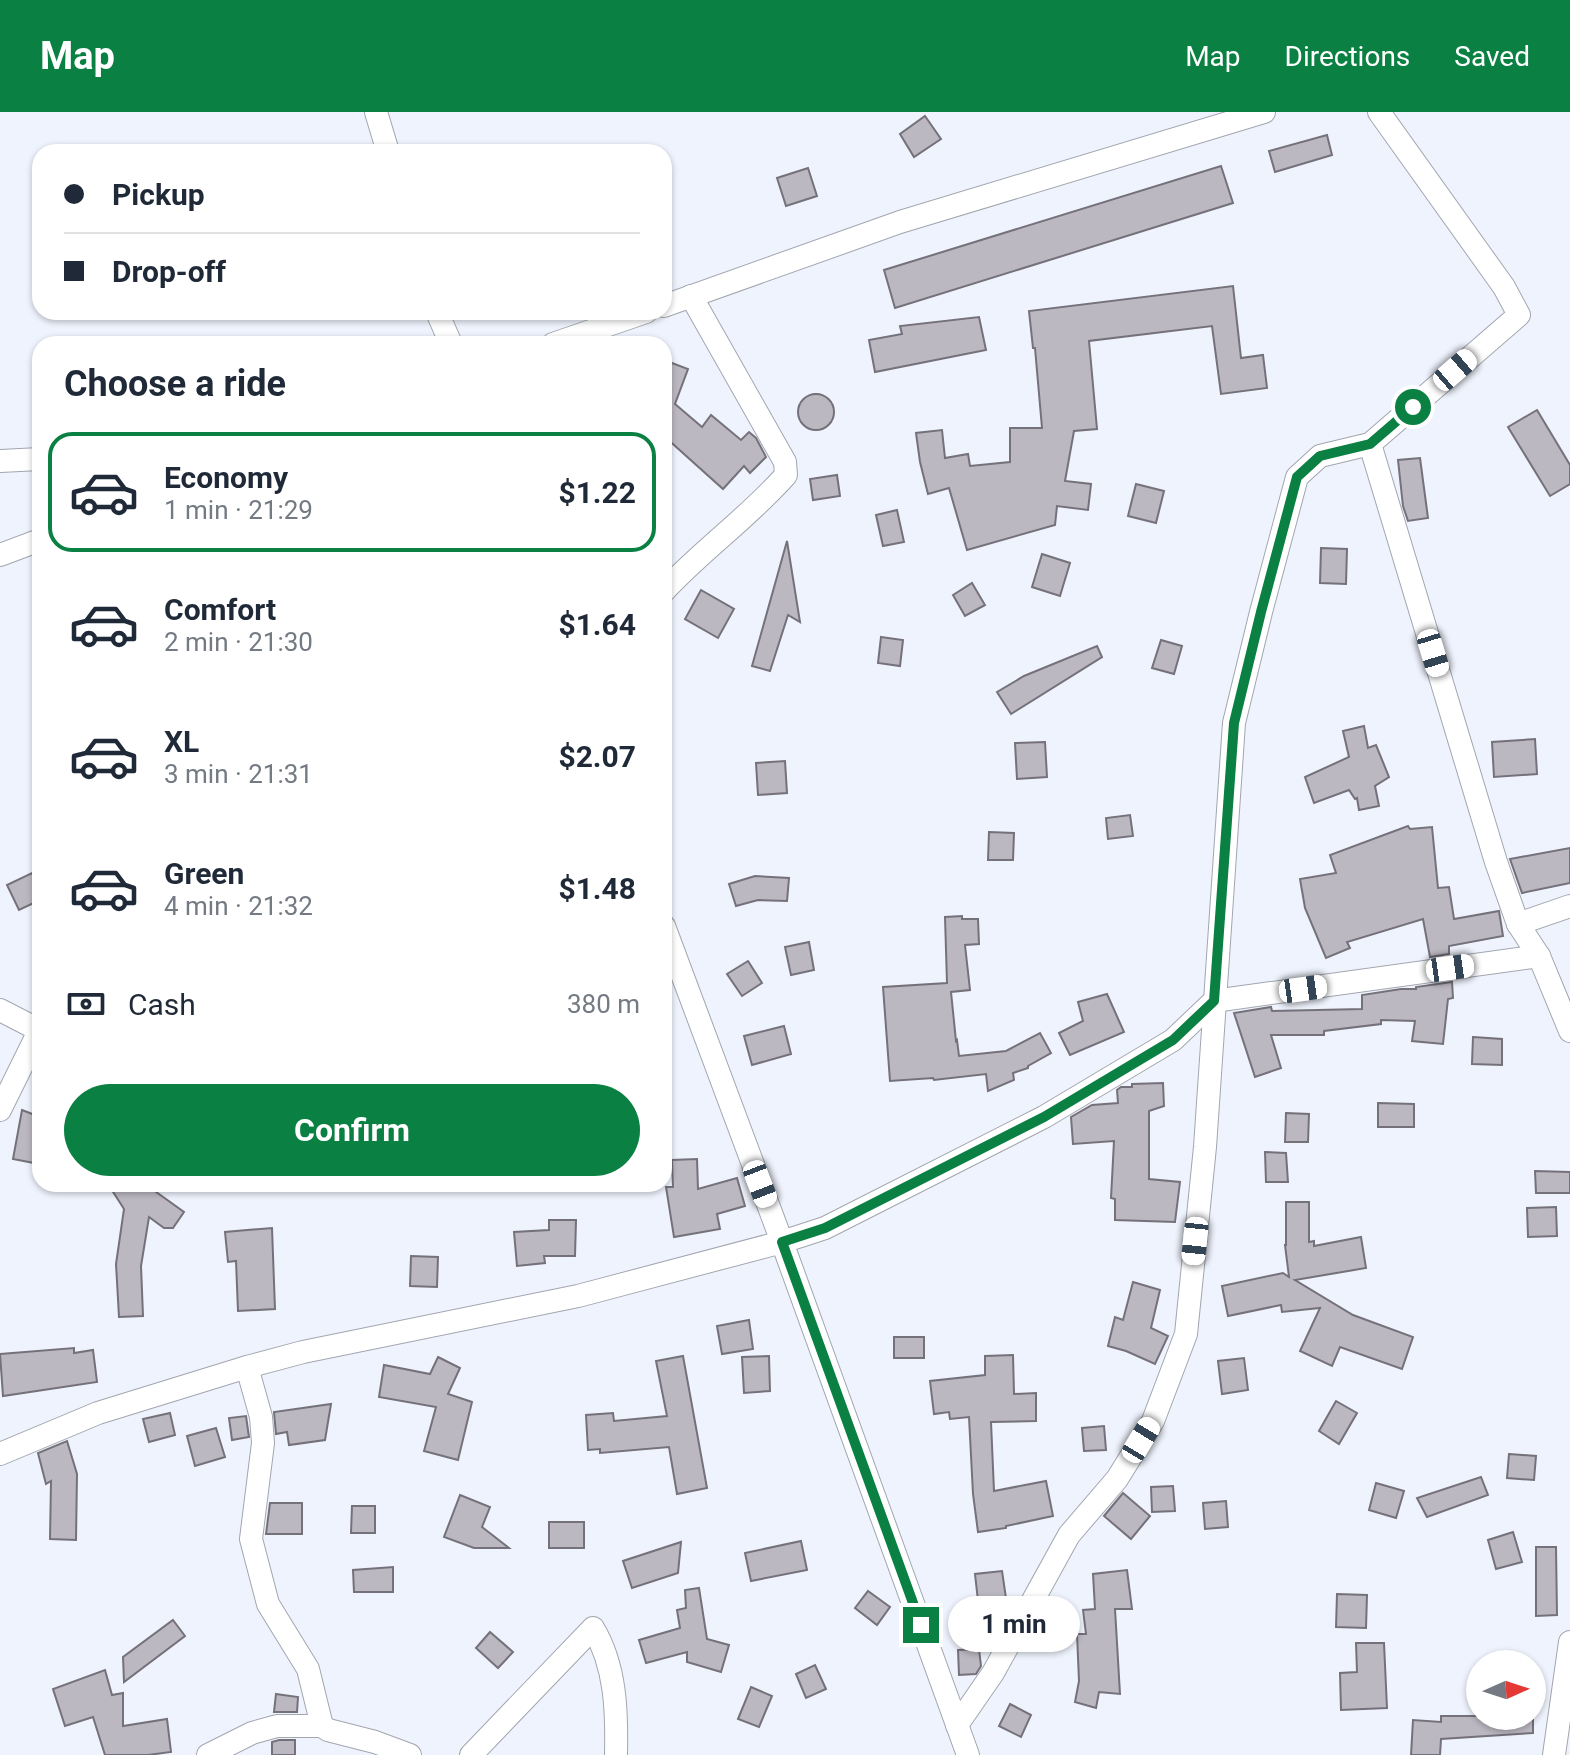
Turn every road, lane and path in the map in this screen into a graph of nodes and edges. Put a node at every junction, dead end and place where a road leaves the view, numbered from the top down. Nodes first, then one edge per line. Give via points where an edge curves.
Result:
1 (376, 112) edge
2 (1264, 112) edge
3 (1379, 112) edge
4 (1222, 118) edge
5 (386, 144) edge
6 (691, 296) junction
7 (672, 303) edge
8 (623, 320) edge
9 (576, 336) edge
10 (1370, 444) junction
11 (32, 459) edge
12 (0, 461) edge
13 (32, 543) edge
14 (0, 555) edge
15 (672, 582) edge
16 (1570, 906) edge
17 (1518, 924) junction
18 (672, 947) edge
19 (1539, 956) junction
20 (1214, 1001) junction
21 (0, 1010) edge
22 (32, 1026) edge
23 (1570, 1031) edge
24 (32, 1046) edge
25 (0, 1110) edge
26 (782, 1242) junction
27 (247, 1367) junction
28 (0, 1454) edge
29 (1570, 1642) edge
30 (957, 1725) junction
31 (322, 1726) junction
32 (965, 1753) edge
33 (208, 1755) edge
34 (410, 1755) edge
35 (471, 1755) edge
36 (616, 1755) edge
37 (1554, 1755) edge

1 - 5 street
2 - 4 street
3 - 10 street via 1519,315
4 - 6 street
6 - 7 street
6 - 15 street via 785,462 786,475
8 - 9 street
10 - 17 street
10 - 20 street via 1320,456 1297,477 1234,723
11 - 12 street
13 - 14 street
16 - 17 street
17 - 19 street
18 - 26 street
19 - 20 street
19 - 23 street
20 - 26 street via 1173,1040 1044,1117 825,1228
20 - 30 street via 1186,1334 1153,1421 1117,1479 1069,1535 993,1673
21 - 22 street
24 - 25 street
26 - 27 street via 578,1296
26 - 30 street
27 - 28 street via 98,1413
27 - 31 street via 263,1443 251,1539 268,1604 308,1669
29 - 37 street
30 - 32 street
31 - 33 street via 277,1726
31 - 34 street
35 - 36 street via 593,1628 611,1675

